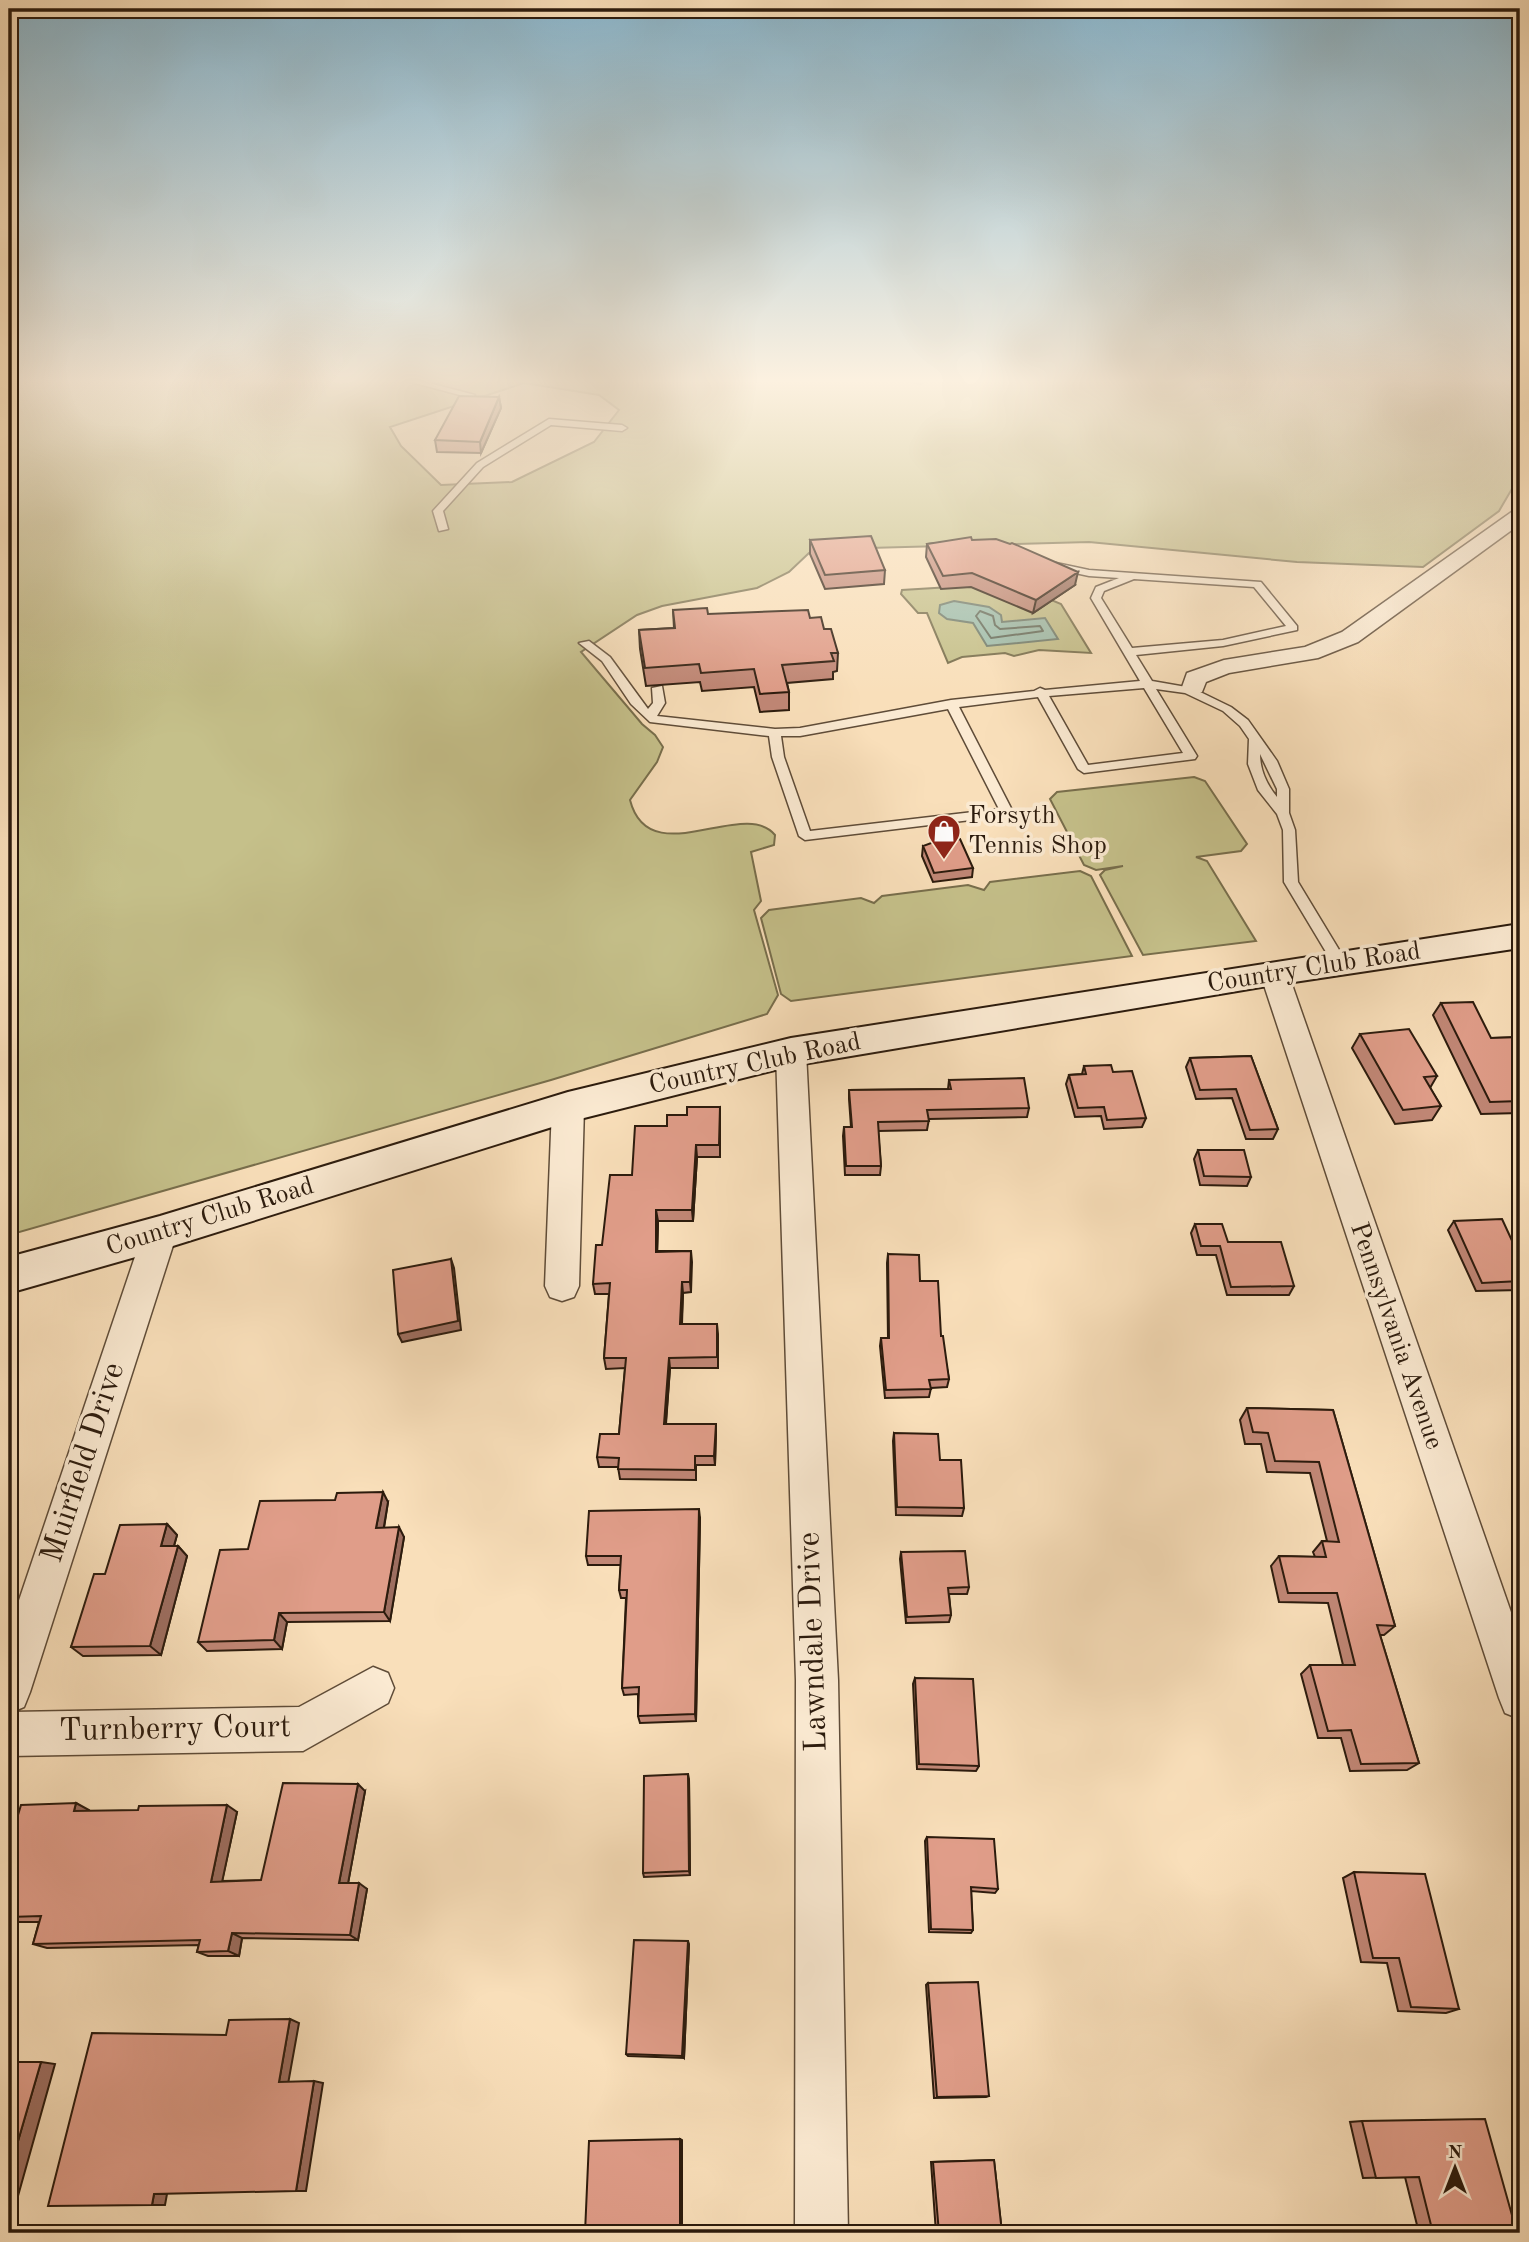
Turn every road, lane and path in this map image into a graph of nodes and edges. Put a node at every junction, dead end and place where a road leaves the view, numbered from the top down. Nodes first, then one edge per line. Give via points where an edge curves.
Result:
1 (461, 484) edge
2 (1520, 515) edge
3 (443, 529) dead end
4 (1045, 562) edge
5 (1139, 576) junction
6 (585, 643) dead end
7 (1128, 652) junction
8 (1146, 684) junction
9 (658, 688) edge
10 (1191, 688) junction
11 (1040, 691) junction
12 (951, 704) junction
13 (649, 716) junction
14 (775, 733) junction
15 (1520, 936) edge
16 (1340, 963) junction
17 (1274, 973) junction
18 (791, 1052) junction
19 (568, 1107) junction
20 (160, 1233) junction
21 (9, 1275) edge
22 (562, 1286) dead end
23 (373, 1688) dead end
24 (9, 1692) edge
25 (1520, 1698) edge
26 (9, 1734) edge
27 (822, 2233) edge

1 - 3 lane via 438,511
2 - 10 street via 1350,637 1310,653 1256,663 1210,685
4 - 5 lane via 1089,573
5 - 7 lane via 1107,585 1096,598
5 - 7 lane via 1257,584 1293,628 1223,643
6 - 13 lane via 602,652 639,710
7 - 8 lane
8 - 10 lane
8 - 11 lane
8 - 11 lane via 1191,756 1084,769
9 - 13 lane via 659,703
10 - 16 lane via 1244,723 1254,741 1254,764 1264,790 1283,813 1290,840 1290,882
11 - 12 lane
12 - 14 lane
12 - 14 lane via 1007,812 805,836 778,757
13 - 14 lane via 667,723
15 - 16 main road, Country Club Road
16 - 17 main road, Country Club Road
17 - 18 main road, Country Club Road
17 - 25 street, Pennsylvania Avenue
18 - 19 main road, Country Club Road
18 - 27 street, Lawndale Drive via 817,1681
19 - 20 main road, Country Club Road
19 - 22 street
20 - 21 main road, Country Club Road
20 - 24 street, Muirfield Drive
23 - 26 street, Turnberry Court via 303,1729

